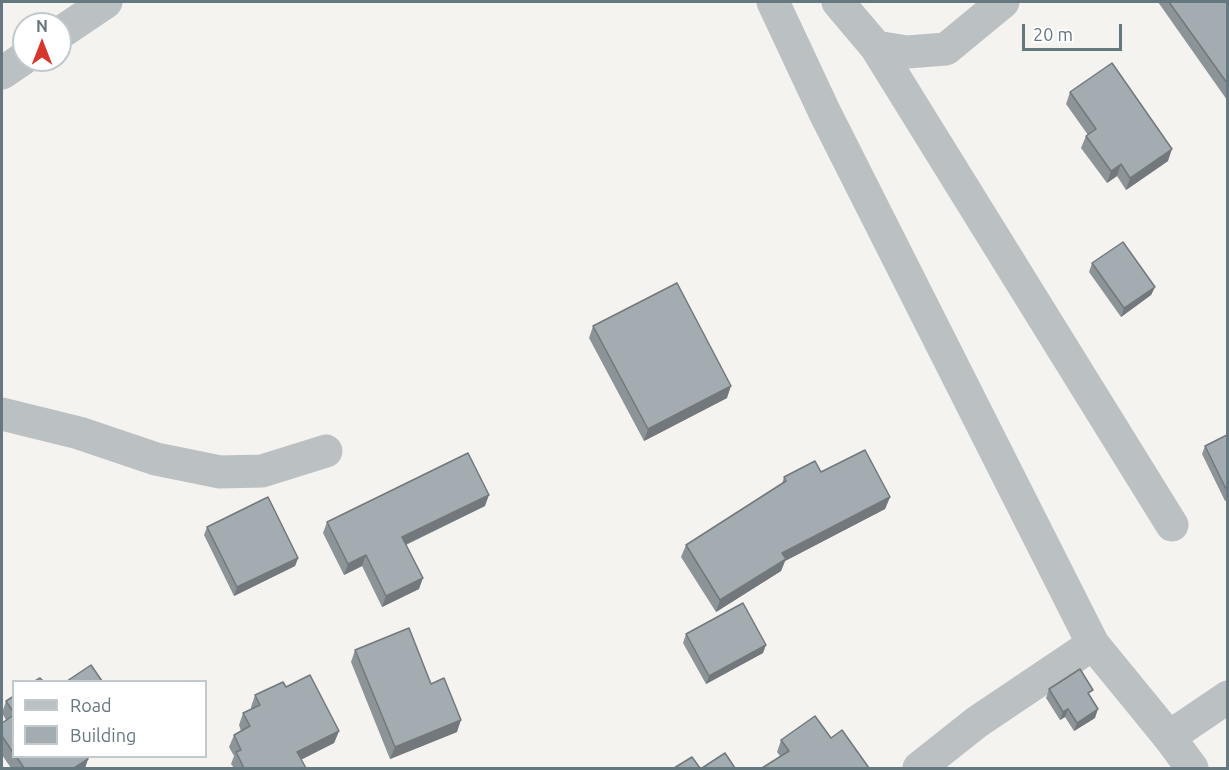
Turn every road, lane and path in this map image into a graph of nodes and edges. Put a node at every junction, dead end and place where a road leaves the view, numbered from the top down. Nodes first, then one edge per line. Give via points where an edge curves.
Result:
1 (106, 2) edge
2 (773, 2) edge
3 (838, 2) edge
4 (1003, 2) edge
5 (72, 25) edge
6 (876, 47) junction
7 (2, 414) edge
8 (326, 451) dead end
9 (1172, 525) dead end
10 (1093, 644) junction
11 (1227, 697) edge
12 (1169, 737) junction
13 (919, 768) edge
14 (1192, 768) edge

1 - 5 street
2 - 10 street
3 - 6 street
4 - 6 street via 946,49 907,52
6 - 9 street
7 - 8 street via 79,433 156,459 220,472 262,471
10 - 12 street
10 - 13 street via 976,722
11 - 12 street
12 - 14 street

